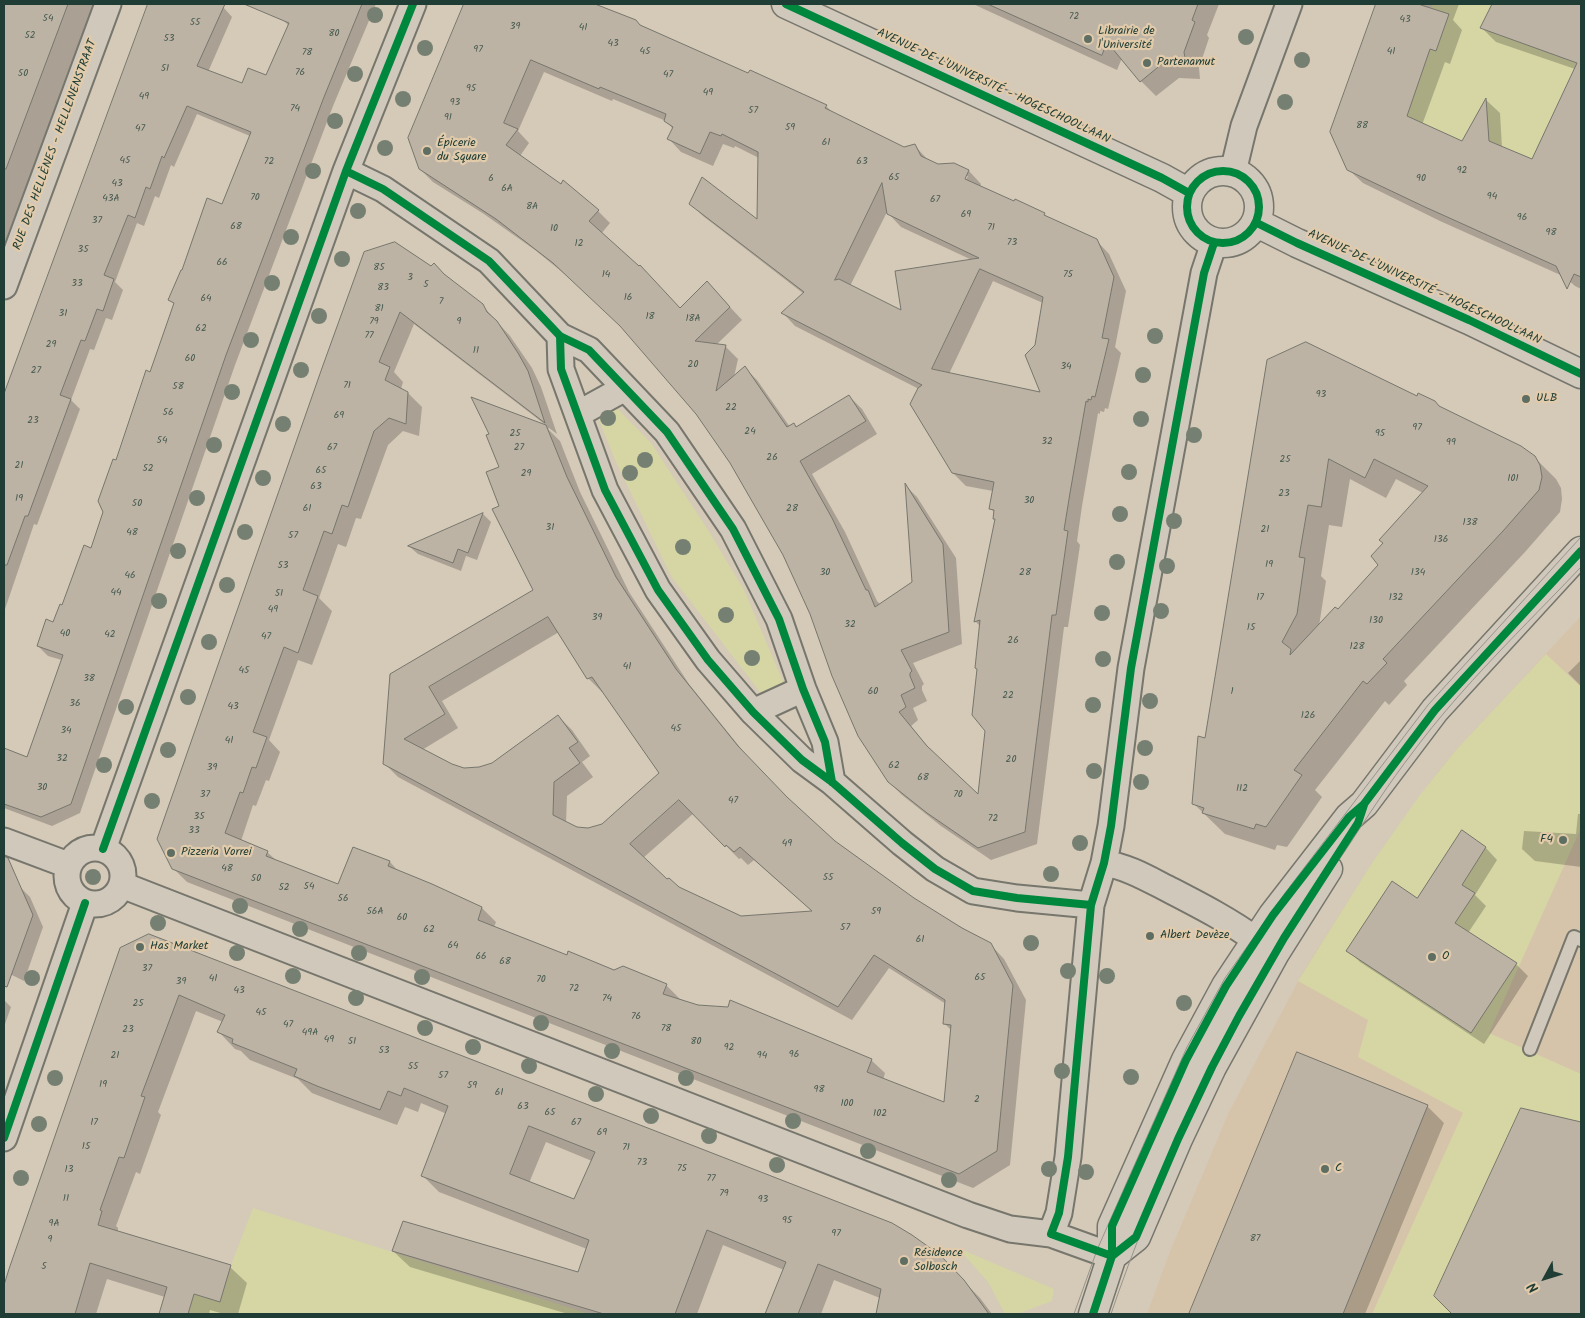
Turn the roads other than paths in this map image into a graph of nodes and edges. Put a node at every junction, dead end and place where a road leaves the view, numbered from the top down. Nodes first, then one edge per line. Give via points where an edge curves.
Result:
1 (108, 4) edge
2 (413, 4) edge
3 (1289, 4) edge
4 (791, 5) edge
5 (346, 171) junction
6 (1233, 172) junction
7 (1189, 193) junction
8 (1257, 222) junction
9 (1214, 243) junction
10 (4, 286) edge
11 (560, 336) junction
12 (1581, 374) edge
13 (625, 388) junction
14 (578, 414) junction
15 (1581, 551) edge
16 (803, 689) junction
17 (753, 712) junction
18 (832, 782) junction
19 (1364, 804) junction
20 (4, 841) edge
21 (103, 849) junction
22 (1104, 863) junction
23 (68, 865) junction
24 (122, 885) junction
25 (85, 903) junction
26 (1091, 905) junction
27 (1256, 940) junction
28 (1581, 940) edge
29 (1252, 991) junction
30 (1530, 1049) dead end
31 (4, 1138) edge
32 (1050, 1234) junction
33 (1112, 1256) junction
34 (1093, 1314) edge

1 - 10 street, RUE DES HELLÈNES - HELLENENSTRAAT
2 - 5 street
3 - 6 street via 1244,126
4 - 7 street, AVENUE DE L'UNIVERSITÉ - HOGESCHOOLLAAN
5 - 11 street via 383,189 489,261
5 - 21 street
6 - 7 street via 1212,172 1198,181
6 - 8 street via 1246,179 1256,192 1260,207
7 - 9 street via 1186,208 1190,224 1200,236
8 - 9 street via 1250,233 1239,240 1227,244
8 - 12 street, AVENUE DE L'UNIVERSITÉ - HOGESCHOOLLAAN
9 - 22 street via 1204,273 1131,668 1112,826
11 - 13 street via 589,350
11 - 14 street via 561,369
13 - 14 street
13 - 16 street via 667,432 733,529 779,619
14 - 17 street via 606,490 658,590 708,660
15 - 19 street via 1435,710
16 - 17 street
16 - 18 street via 825,742
17 - 18 street via 802,760
18 - 26 street via 902,844 973,891
19 - 27 street via 1349,817
19 - 29 street via 1358,823
20 - 23 street
21 - 23 street via 83,850
21 - 24 street via 120,863
22 - 26 street
22 - 27 street via 1140,874 1214,913
23 - 25 street via 66,878 70,891
24 - 25 street via 115,896 104,903
24 - 32 street via 968,1215 1010,1229
25 - 31 street
26 - 32 street via 1068,1157 1059,1213
27 - 29 street
27 - 33 street via 1226,986 1186,1060 1112,1226
28 - 30 lane via 1574,937
29 - 33 street via 1178,1139 1136,1237
32 - 33 street
33 - 34 street

